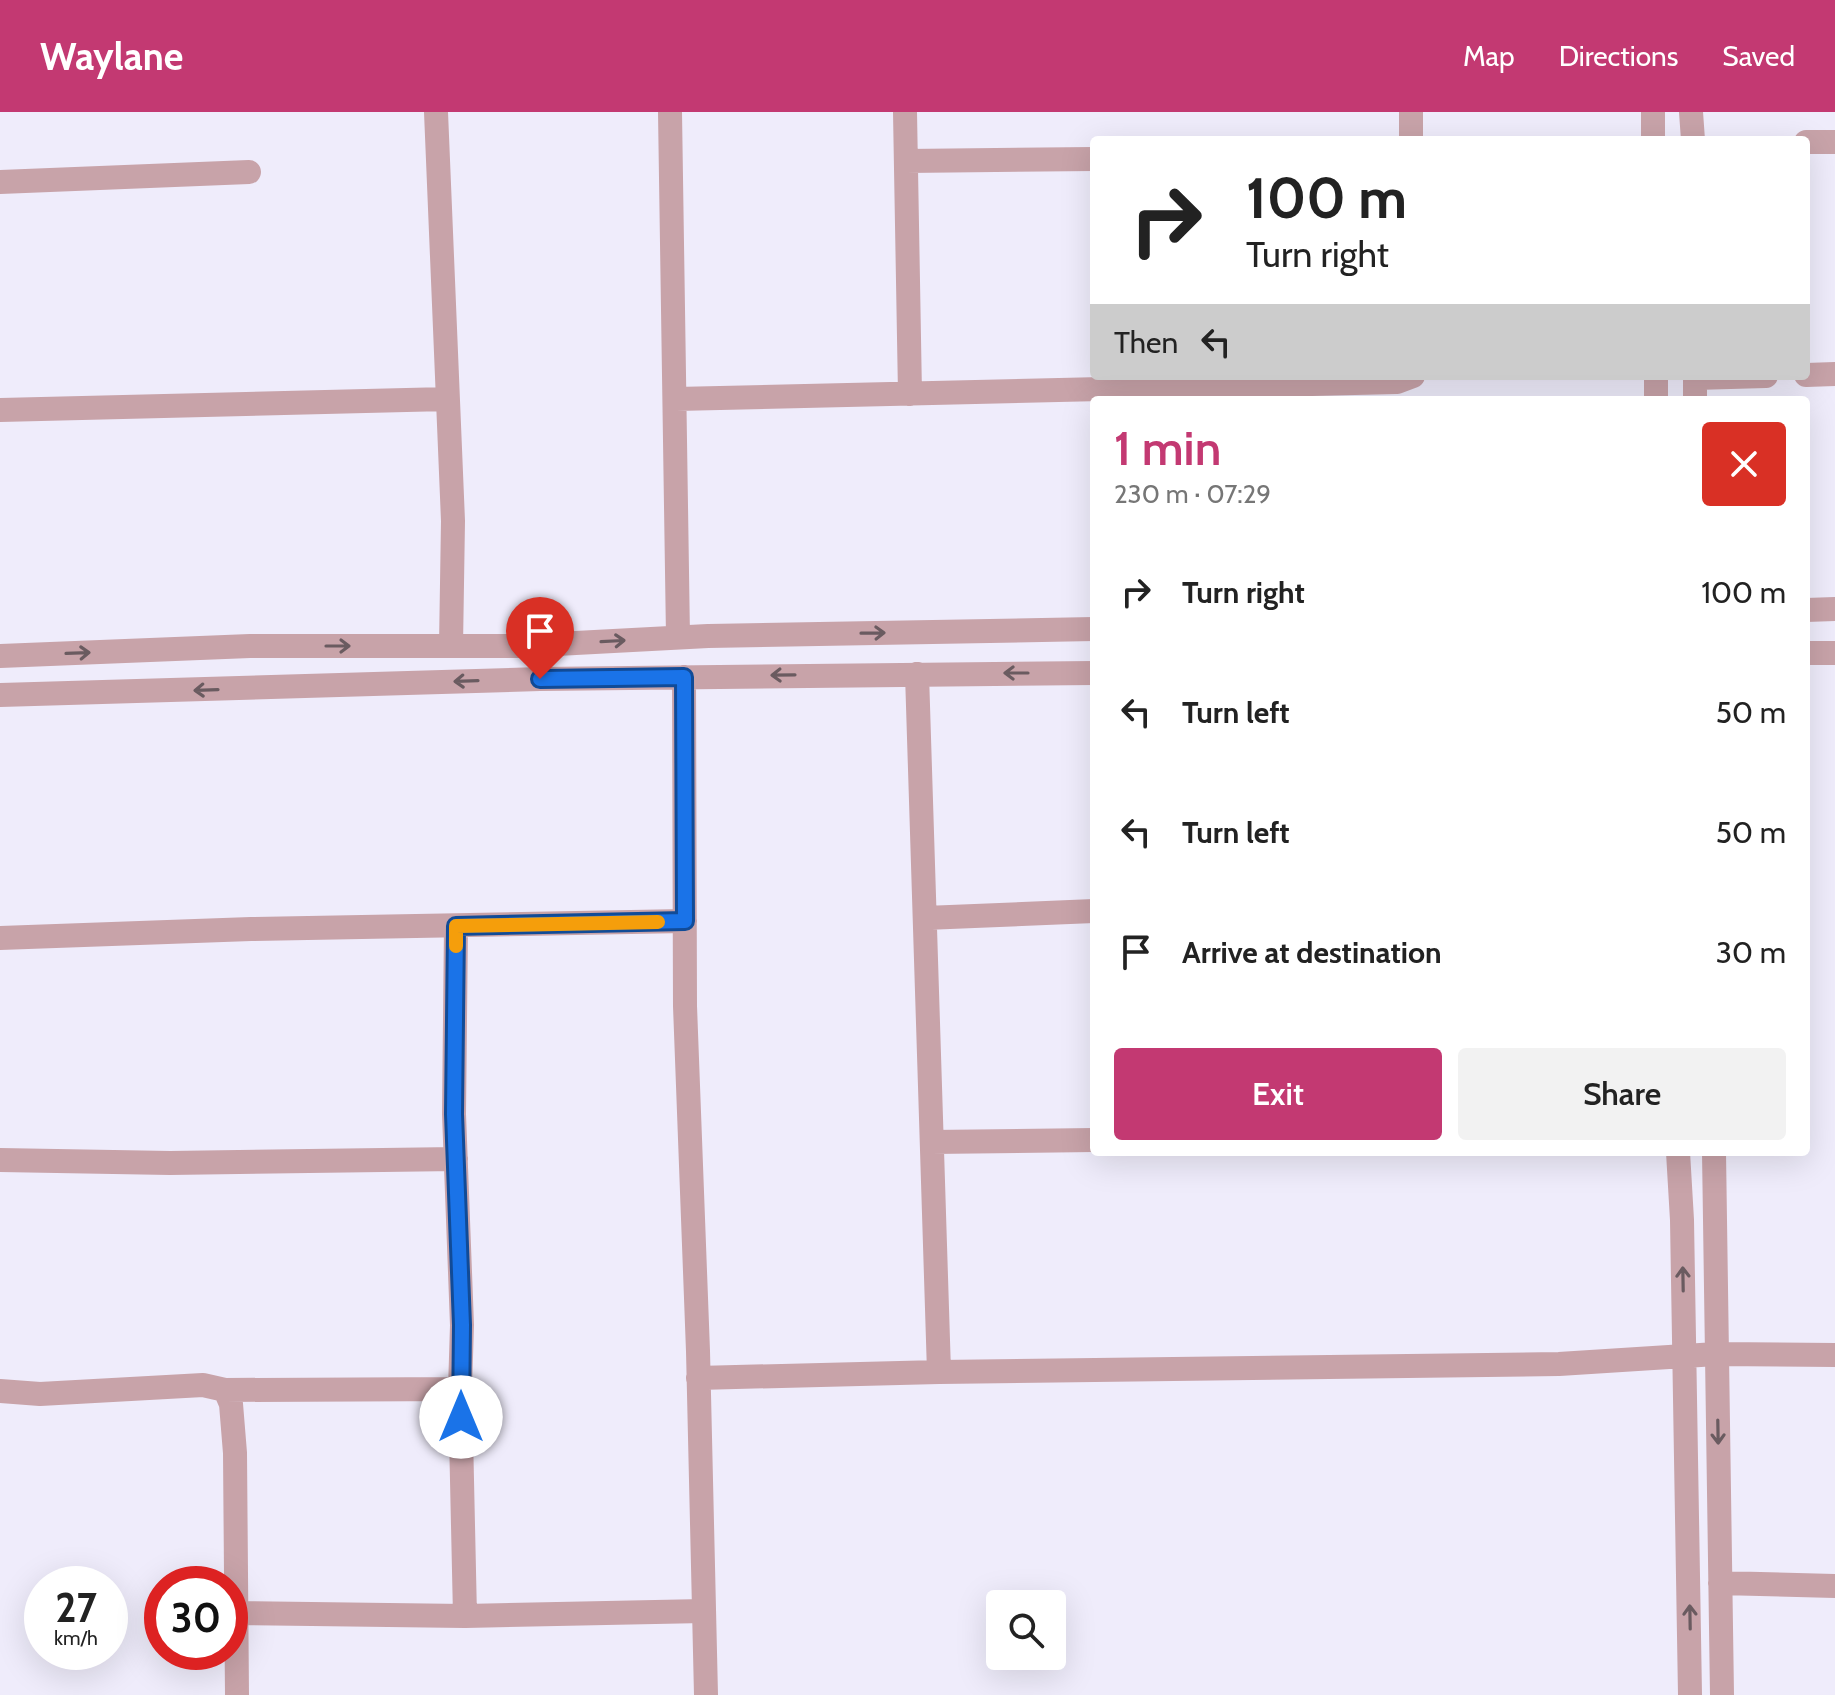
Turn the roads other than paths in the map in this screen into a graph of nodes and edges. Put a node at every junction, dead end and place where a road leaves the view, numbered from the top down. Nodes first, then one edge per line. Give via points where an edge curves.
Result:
1 (436, 112) edge
2 (670, 112) edge
3 (905, 112) edge
4 (1411, 112) edge
5 (1653, 112) edge
6 (1691, 112) edge
7 (1411, 136) edge
8 (1653, 136) edge
9 (1693, 136) edge
10 (1810, 142) edge
11 (1835, 142) edge
12 (1090, 159) edge
13 (906, 161) junction
14 (249, 172) dead end
15 (0, 182) edge
16 (1835, 374) edge
17 (1810, 375) edge
18 (1402, 380) edge
19 (1734, 380) edge
20 (1695, 385) edge
21 (910, 394) junction
22 (447, 399) junction
23 (676, 399) junction
24 (0, 410) edge
25 (1835, 609) edge
26 (1810, 610) edge
27 (1090, 629) edge
28 (678, 637) junction
29 (451, 646) junction
30 (1810, 653) edge
31 (1835, 653) edge
32 (0, 656) edge
33 (1090, 673) edge
34 (917, 674) junction
35 (684, 677) junction
36 (0, 695) edge
37 (1090, 911) edge
38 (925, 918) junction
39 (685, 921) junction
40 (456, 926) junction
41 (0, 938) edge
42 (1090, 1140) edge
43 (932, 1142) junction
44 (1678, 1156) edge
45 (1714, 1156) edge
46 (456, 1159) junction
47 (0, 1160) edge
48 (1716, 1354) junction
49 (1835, 1355) edge
50 (1684, 1357) junction
51 (939, 1372) junction
52 (698, 1378) junction
53 (460, 1389) junction
54 (225, 1390) junction
55 (0, 1391) edge
56 (236, 1566) edge
57 (1720, 1583) junction
58 (1835, 1586) edge
59 (704, 1611) junction
60 (248, 1613) edge
61 (465, 1616) junction
62 (237, 1670) edge
63 (237, 1695) edge
64 (706, 1695) edge
65 (1690, 1695) edge
66 (1722, 1695) edge

1 - 22 street
2 - 23 street
3 - 13 street
4 - 7 street
5 - 8 street
6 - 9 street
10 - 11 street
12 - 13 street
13 - 21 street
14 - 15 street
16 - 17 street
18 - 21 street
19 - 20 street
21 - 23 street
22 - 24 street
22 - 29 street via 453,521
23 - 28 street
25 - 26 street
28 -> 27 street
29 -> 28 street
32 -> 29 street via 250,646
30 - 31 street
33 -> 34 street
34 -> 35 street
34 - 38 street
35 -> 36 street
35 - 39 street
37 - 38 street
38 - 43 street
39 - 40 street
39 - 52 street
40 - 41 street
40 - 46 street
42 - 43 street
43 - 51 street
50 -> 44 street
45 - 48 street
46 - 47 street
46 - 53 street
48 - 49 street
48 - 50 street
48 -> 57 street
50 - 51 street via 1559,1364
65 -> 50 street
51 - 52 street
52 - 59 street
53 - 54 street
53 - 61 street
54 - 55 street via 203,1385 40,1394
54 - 56 street via 235,1453
57 - 58 street
57 - 66 street
59 - 61 street
59 - 64 street
60 - 61 street
62 - 63 street

